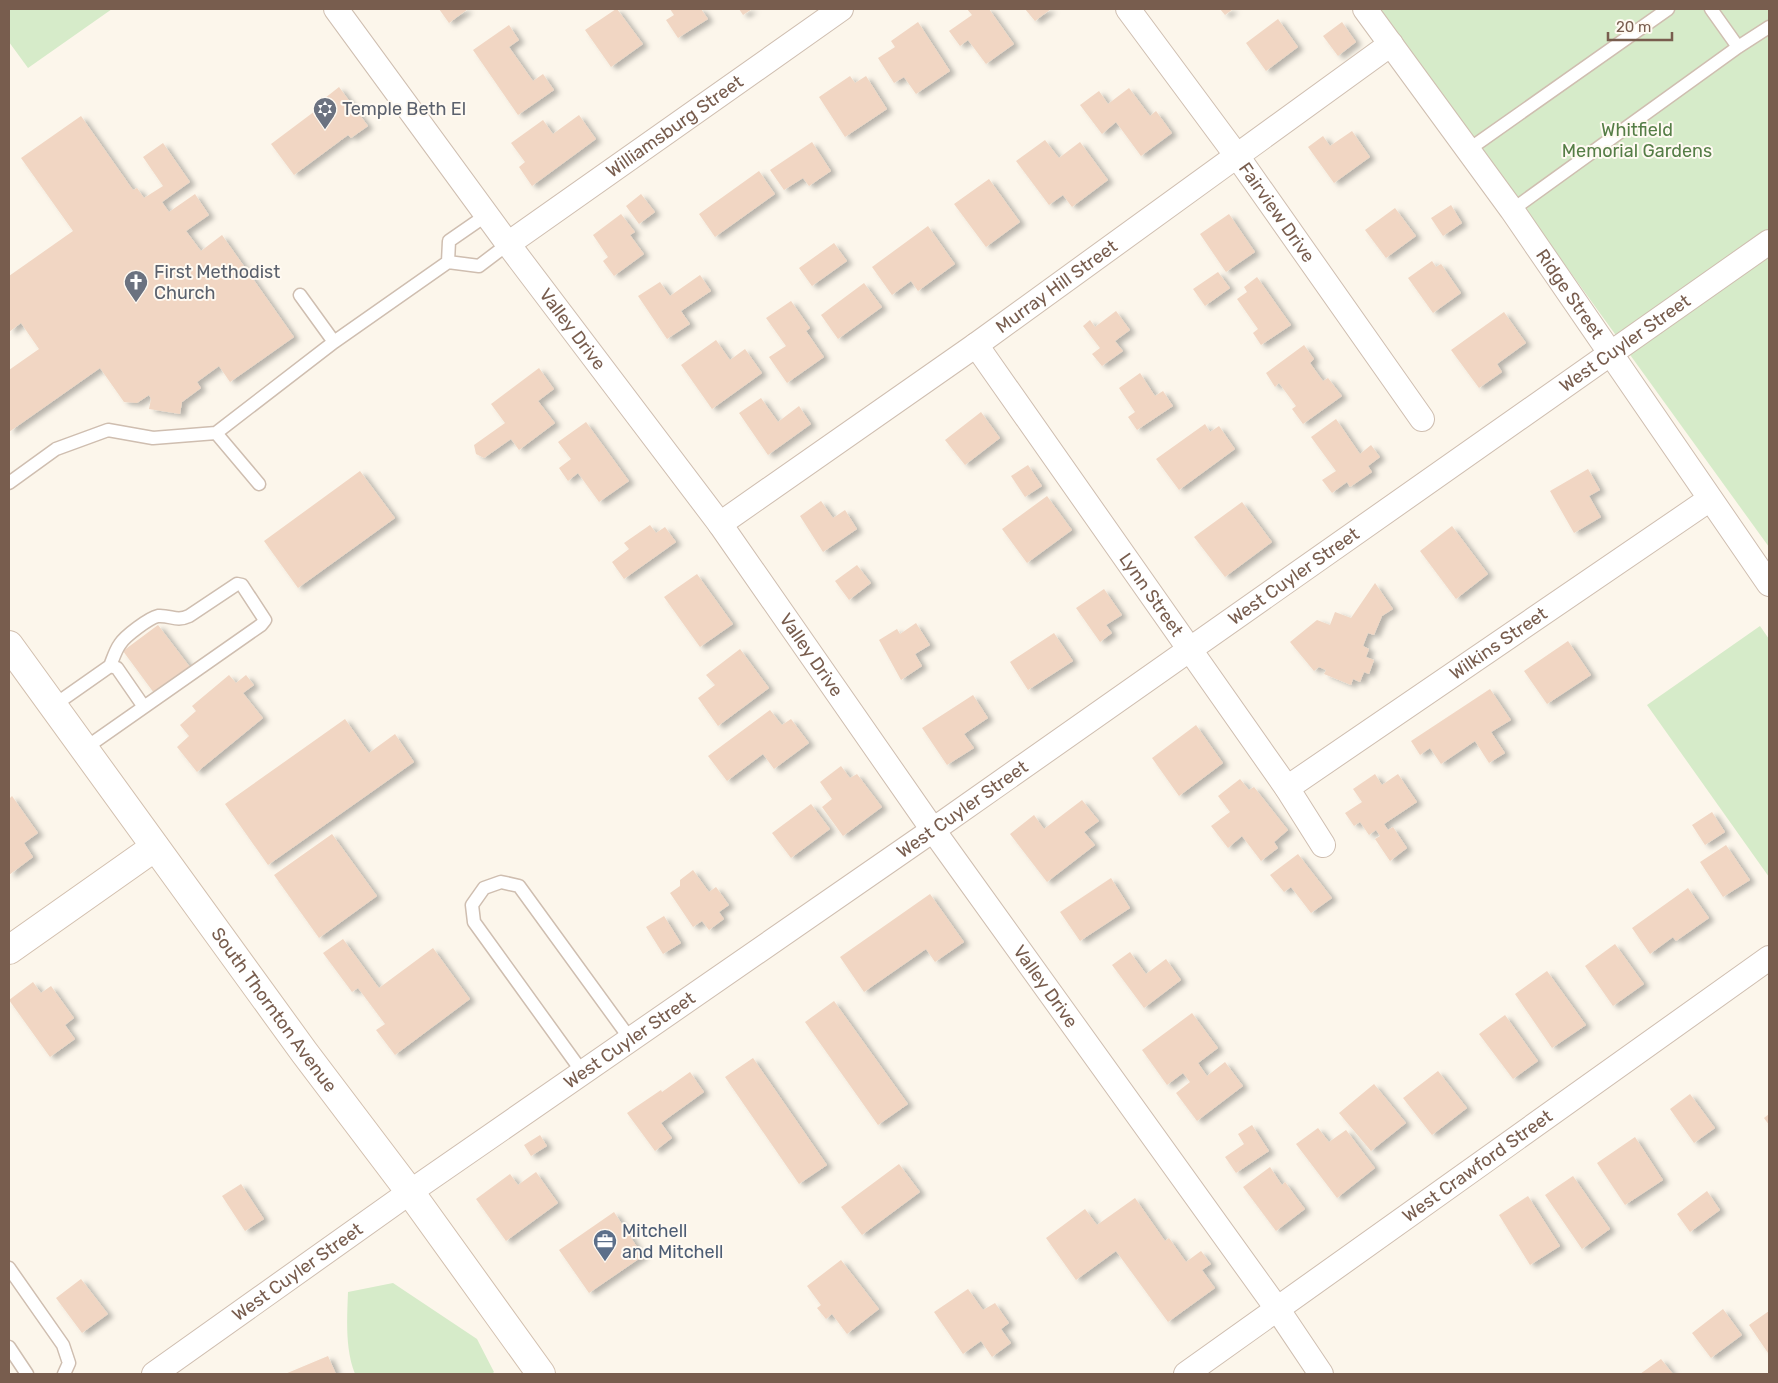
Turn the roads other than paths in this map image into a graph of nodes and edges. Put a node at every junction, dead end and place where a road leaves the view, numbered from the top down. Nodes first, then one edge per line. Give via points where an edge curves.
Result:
1 (336, 9) edge
2 (841, 9) edge
3 (1128, 9) edge
4 (1365, 9) edge
5 (1668, 9) edge
6 (1711, 9) edge
7 (1769, 27) edge
8 (1391, 44) junction
9 (1738, 47) junction
10 (1468, 150) junction
11 (1236, 156) junction
12 (1512, 210) junction
13 (488, 214) junction
14 (1769, 242) edge
15 (508, 244) junction
16 (448, 262) junction
17 (300, 295) dead end
18 (334, 342) junction
19 (976, 345) junction
20 (1611, 354) junction
21 (1422, 419) dead end
22 (216, 433) junction
23 (9, 483) edge
24 (259, 484) dead end
25 (1710, 499) junction
26 (720, 524) junction
27 (1769, 584) edge
28 (9, 645) edge
29 (1190, 650) junction
30 (110, 666) junction
31 (53, 706) junction
32 (144, 707) junction
33 (84, 749) junction
34 (1287, 788) junction
35 (933, 830) junction
36 (1323, 845) dead end
37 (154, 847) junction
38 (9, 950) edge
39 (1769, 958) edge
40 (630, 1040) junction
41 (583, 1073) junction
42 (410, 1192) junction
43 (9, 1268) edge
44 (1278, 1310) junction
45 (9, 1348) edge
46 (28, 1374) edge
47 (64, 1374) edge
48 (154, 1374) edge
49 (541, 1374) edge
50 (1186, 1374) edge
51 (1321, 1374) edge

1 - 13 street, Valley Drive
2 - 15 street, Williamsburg Street
3 - 11 street, Fairview Drive
4 - 8 street, Ridge Street
5 - 10 lane
6 - 9 lane
7 - 9 lane
8 - 10 street, Ridge Street
8 - 11 street, Murray Hill Street
9 - 12 lane
10 - 12 street, Ridge Street
11 - 19 street, Murray Hill Street
11 - 21 street, Fairview Drive
12 - 20 street, Ridge Street
13 - 15 street, Valley Drive
13 - 16 lane via 449,241
14 - 20 street, West Cuyler Street
15 - 16 lane via 479,266
15 - 26 street, Valley Drive
16 - 18 lane
17 - 18 lane
18 - 22 lane
19 - 26 street, Murray Hill Street
19 - 29 street, Lynn Street
20 - 25 street, Ridge Street
20 - 29 street, West Cuyler Street
22 - 23 lane via 153,438 108,430 56,449
22 - 24 lane
25 - 27 street, Ridge Street
25 - 34 street, Wilkins Street
26 - 35 street, Valley Drive
28 - 31 main road, South Thornton Avenue
29 - 34 street, Lynn Street
29 - 35 street, West Cuyler Street
30 - 31 lane
30 - 32 lane via 117,668
30 - 32 lane via 122,641 152,619 158,616 180,620 237,584 242,585 265,620 261,625
31 - 33 main road, South Thornton Avenue
32 - 33 lane
33 - 37 main road, South Thornton Avenue
34 - 36 street, Lynn Street
35 - 40 street, West Cuyler Street
35 - 44 street, Valley Drive
37 - 38 main road
37 - 42 main road, South Thornton Avenue
39 - 44 street, West Crawford Street
40 - 41 street, West Cuyler Street
40 - 41 lane via 519,886 501,882 484,888 472,905 474,922
41 - 42 street, West Cuyler Street
42 - 48 street, West Cuyler Street
42 - 49 main road, South Thornton Avenue
43 - 47 lane via 63,1345 69,1363
44 - 50 street, West Crawford Street
44 - 51 street, Valley Drive
45 - 46 lane

